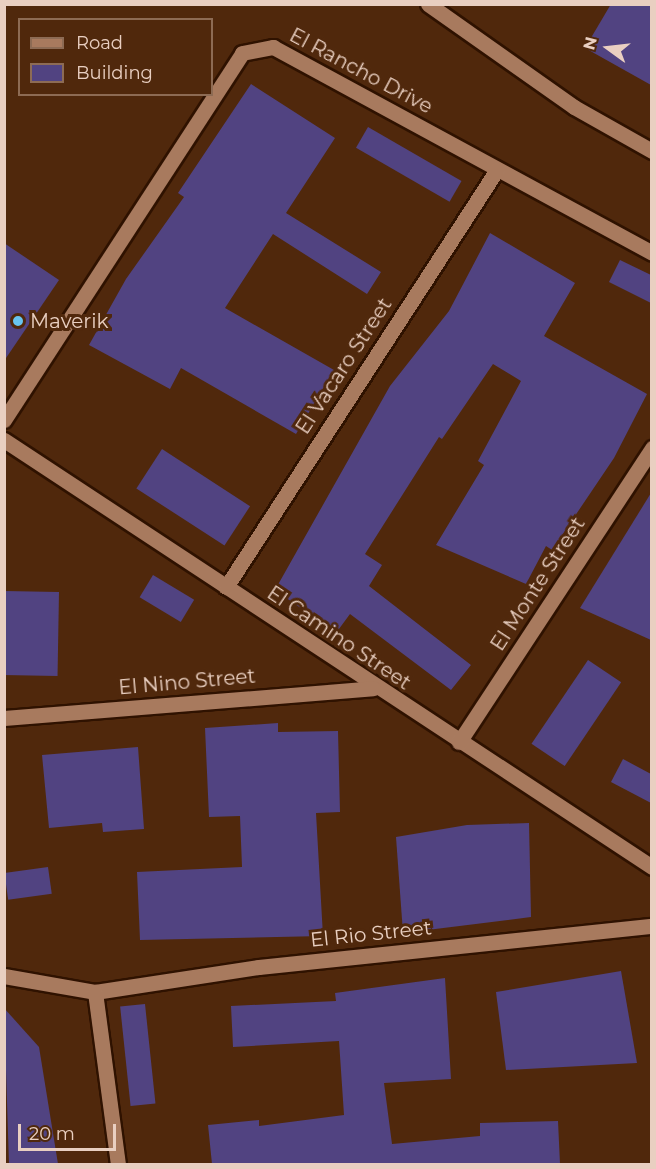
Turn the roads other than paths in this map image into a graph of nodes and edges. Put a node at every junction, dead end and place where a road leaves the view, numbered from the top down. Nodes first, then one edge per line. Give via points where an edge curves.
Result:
1 (428, 4) edge
2 (651, 151) edge
3 (497, 169) junction
4 (651, 253) edge
5 (4, 420) edge
6 (4, 440) edge
7 (651, 448) edge
8 (225, 587) junction
9 (374, 688) junction
10 (4, 718) edge
11 (459, 742) junction
12 (651, 867) edge
13 (651, 926) edge
14 (4, 976) edge
15 (95, 992) junction
16 (118, 1164) edge

1 - 2 street via 574,106
3 - 4 street, El Rancho Drive
3 - 5 street, El Rancho Drive via 273,47 242,53
3 - 8 street, El Vacaro Street
6 - 8 street, El Camino Street
7 - 11 street, El Monte Street
8 - 9 street, El Camino Street
9 - 10 street, El Nino Street
9 - 11 street, El Camino Street
11 - 12 street, El Camino Street
13 - 15 street, El Rio Street via 259,967
14 - 15 street, El Rio Street
15 - 16 street

